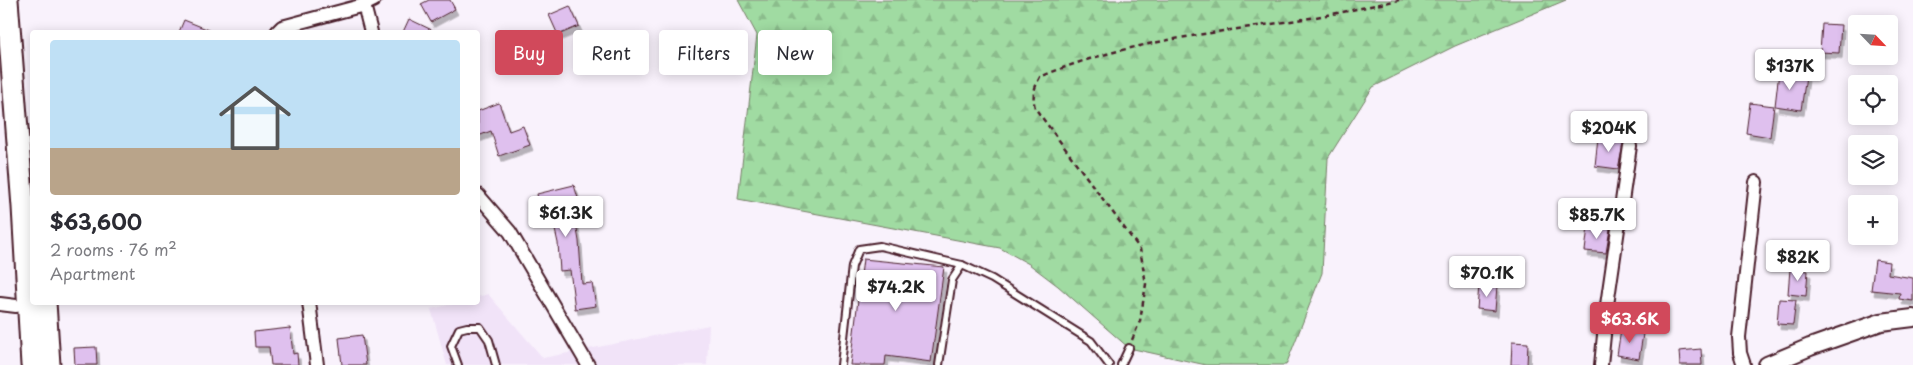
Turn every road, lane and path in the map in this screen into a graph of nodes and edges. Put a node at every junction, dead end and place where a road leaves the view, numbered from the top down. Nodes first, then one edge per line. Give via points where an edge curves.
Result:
1 (7, 0) edge
2 (1400, 0) edge
3 (369, 2) edge
4 (279, 30) edge
5 (371, 30) edge
6 (1630, 146) dead end
7 (1756, 182) dead end
8 (480, 197) edge
9 (24, 207) junction
10 (30, 236) edge
11 (962, 265) junction
12 (8, 305) edge
13 (45, 305) edge
14 (309, 305) edge
15 (1913, 318) edge
16 (1129, 348) joint
17 (18, 365) edge
18 (32, 365) edge
19 (50, 365) edge
20 (317, 365) edge
21 (458, 365) edge
22 (496, 365) edge
23 (588, 365) edge
24 (841, 365) edge
25 (939, 365) edge
26 (1109, 365) edge
27 (1121, 365) edge
28 (1601, 365) edge
29 (1744, 365) edge
30 (1767, 365) edge

1 - 9 highway
2 - 16 path via 1311,18 1178,37 1076,63 1040,77 1032,98 1035,108 1140,249 1146,284 1140,321
3 - 4 street
3 - 5 street
6 - 28 street
7 - 29 street via 1739,337
8 - 23 street via 510,232
9 - 10 highway
9 - 12 highway
9 - 18 highway
11 - 24 lane via 880,246 859,249 852,266
11 - 25 lane via 952,280
11 - 26 lane via 992,278 1091,341
12 - 17 highway
13 - 19 highway
14 - 20 street
15 - 30 street via 1881,322
16 - 27 lane
21 - 22 lane via 451,346 459,329 466,327 480,327 489,340

